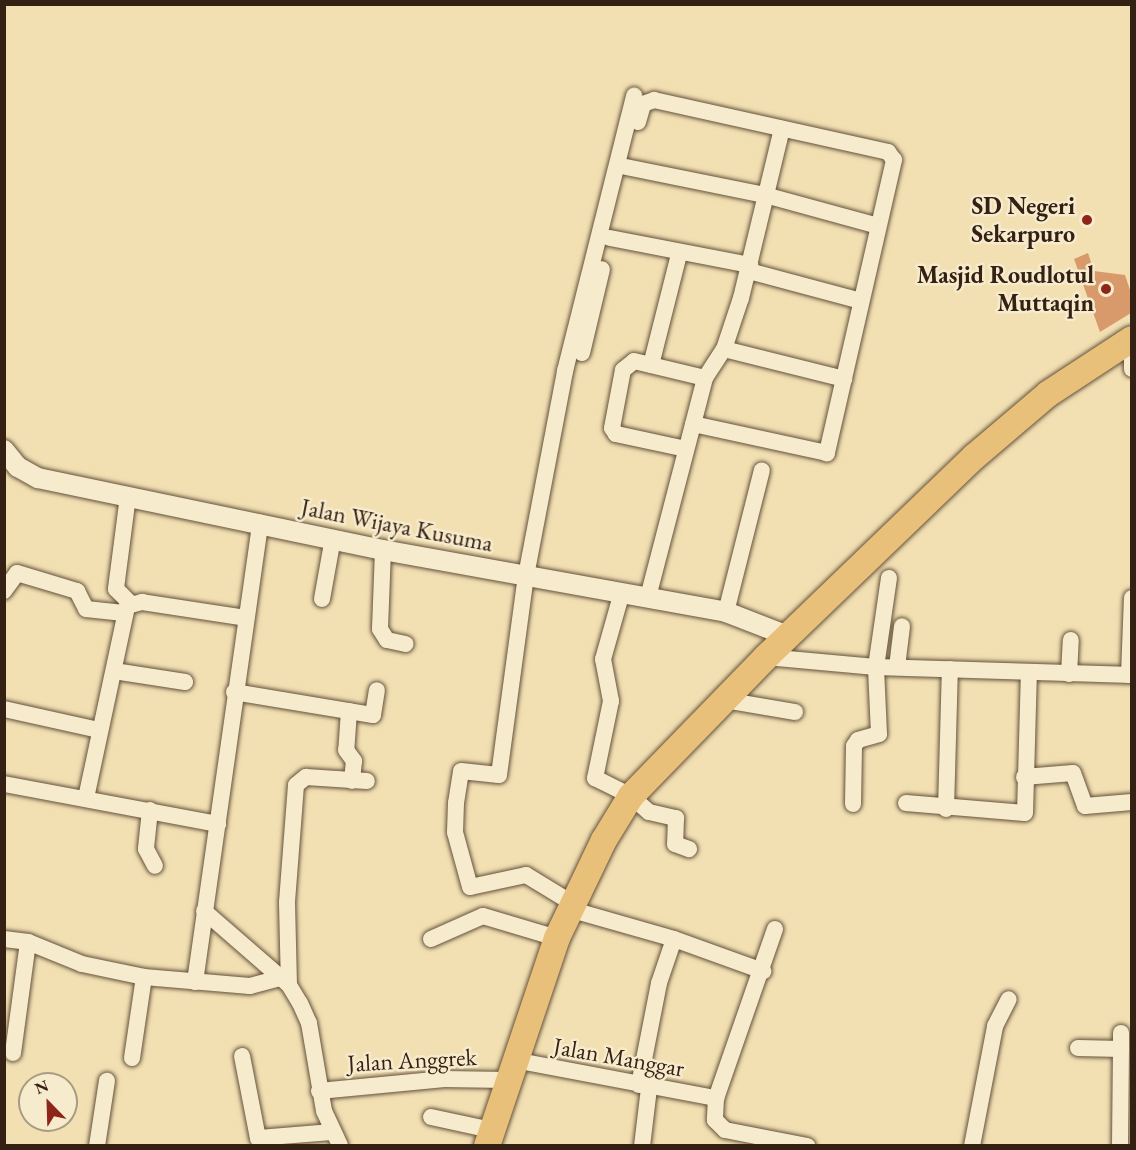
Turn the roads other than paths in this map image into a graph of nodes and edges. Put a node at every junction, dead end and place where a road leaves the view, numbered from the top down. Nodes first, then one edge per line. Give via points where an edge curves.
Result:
1 (634, 96) dead end
2 (782, 129) junction
3 (626, 167) junction
4 (765, 195) junction
5 (878, 226) junction
6 (609, 238) junction
7 (680, 254) junction
8 (749, 268) junction
9 (861, 301) junction
10 (1131, 339) edge
11 (1131, 345) edge
12 (724, 349) junction
13 (582, 353) dead end
14 (651, 365) junction
15 (1131, 369) edge
16 (705, 378) junction
17 (844, 379) junction
18 (693, 424) junction
19 (686, 448) junction
20 (5, 449) edge
21 (762, 470) dead end
22 (128, 496) junction
23 (260, 523) junction
24 (333, 538) junction
25 (383, 550) junction
26 (526, 576) junction
27 (889, 578) dead end
28 (4, 591) edge
29 (622, 592) junction
30 (648, 597) junction
31 (1131, 598) edge
32 (322, 599) dead end
33 (127, 608) junction
34 (726, 612) junction
35 (246, 618) junction
36 (902, 626) dead end
37 (788, 636) junction
38 (1071, 640) dead end
39 (406, 644) dead end
40 (766, 657) junction
41 (876, 667) junction
42 (897, 667) junction
43 (950, 669) junction
44 (114, 671) junction
45 (1029, 672) junction
46 (1069, 674) junction
47 (1130, 675) edge
48 (185, 682) dead end
49 (377, 690) dead end
50 (234, 692) junction
51 (724, 700) junction
52 (4, 710) edge
53 (348, 711) junction
54 (795, 712) dead end
55 (99, 730) junction
56 (1024, 777) junction
57 (4, 784) edge
58 (632, 796) junction
59 (86, 798) junction
60 (1131, 802) edge
61 (906, 803) dead end
62 (853, 804) dead end
63 (946, 809) junction
64 (150, 810) junction
65 (218, 824) junction
66 (689, 849) dead end
67 (155, 866) dead end
68 (571, 906) junction
69 (204, 911) junction
70 (775, 928) dead end
71 (557, 938) junction
72 (4, 939) edge
73 (431, 939) dead end
74 (674, 939) junction
75 (27, 942) junction
76 (764, 971) junction
77 (144, 977) junction
78 (195, 982) junction
79 (284, 982) junction
80 (1009, 999) dead end
81 (1078, 1048) dead end
82 (13, 1053) dead end
83 (242, 1056) dead end
84 (132, 1058) dead end
85 (511, 1070) junction
86 (106, 1081) dead end
87 (644, 1087) junction
88 (319, 1091) junction
89 (716, 1098) junction
90 (431, 1117) dead end
91 (489, 1138) edge
92 (337, 1139) edge
93 (97, 1146) edge
94 (642, 1146) edge
95 (807, 1146) edge
96 (972, 1146) edge
97 (1120, 1146) edge

1 - 26 street via 565,371
2 - 3 street via 649,100 643,104
2 - 4 street
2 - 5 street via 892,155
3 - 4 street
3 - 6 street
4 - 5 street
4 - 8 street
5 - 9 street
6 - 7 street
6 - 13 street
7 - 8 street
7 - 14 street
8 - 9 street
8 - 12 street
9 - 17 street
10 - 37 main road via 1012,422
11 - 15 street
12 - 16 street
12 - 17 street
14 - 16 street
14 - 19 street via 627,363 612,428 625,437
16 - 18 street
17 - 18 street via 827,453
18 - 19 street
19 - 30 street
20 - 22 street, Jalan Wijaya Kusuma via 18,468 38,478
21 - 34 street
22 - 23 street, Jalan Wijaya Kusuma
22 - 33 street via 116,589
23 - 24 street, Jalan Wijaya Kusuma
23 - 35 street
24 - 25 street, Jalan Wijaya Kusuma
24 - 32 street
25 - 26 street, Jalan Wijaya Kusuma
25 - 39 street via 380,629 387,640
26 - 29 street, Jalan Wijaya Kusuma
26 - 68 street via 499,775 459,773 456,832 470,887 526,875
27 - 41 street
28 - 33 street via 17,573 77,591 86,609
29 - 30 street, Jalan Wijaya Kusuma
29 - 58 street via 603,659 611,701 595,778
30 - 34 street, Jalan Wijaya Kusuma
31 - 47 street
33 - 35 street
33 - 44 street
34 - 37 street, Jalan Wijaya Kusuma
35 - 50 street
36 - 42 street
37 - 40 main road
38 - 46 street
40 - 41 street
40 - 51 main road
41 - 42 street
41 - 62 street via 879,734 858,740 854,746
42 - 43 street
43 - 45 street
43 - 63 street
44 - 48 street
44 - 55 street
45 - 46 street
45 - 56 street
46 - 47 street
49 - 53 street via 374,714
50 - 53 street
50 - 65 street
51 - 54 street
51 - 58 main road
52 - 55 street
53 - 79 street via 346,750 354,761 359,781 306,777 296,784
55 - 59 street
56 - 60 street via 1074,773 1085,806
56 - 63 street via 1025,813
57 - 59 street
58 - 66 street via 650,812 676,818 675,844
58 - 68 main road
59 - 64 street
61 - 63 street
64 - 65 street
64 - 67 street via 146,849
65 - 69 street
68 - 71 main road
68 - 74 street
69 - 78 street
69 - 79 street
70 - 76 street
71 - 73 street via 483,916 454,925
71 - 85 main road
72 - 75 street
74 - 76 street
74 - 87 street via 659,982
75 - 77 street via 82,964
75 - 82 street
76 - 89 street
77 - 78 street
77 - 84 street
78 - 79 street via 250,986
79 - 88 street via 309,1023
80 - 96 street via 995,1026
81 - 97 street via 1121,1041
83 - 92 street via 258,1138
85 - 87 street, Jalan Manggar
85 - 88 street, Jalan Anggrek
85 - 91 main road
86 - 93 street
87 - 89 street, Jalan Manggar
87 - 94 street
88 - 92 street
89 - 95 street via 718,1127
90 - 91 street

